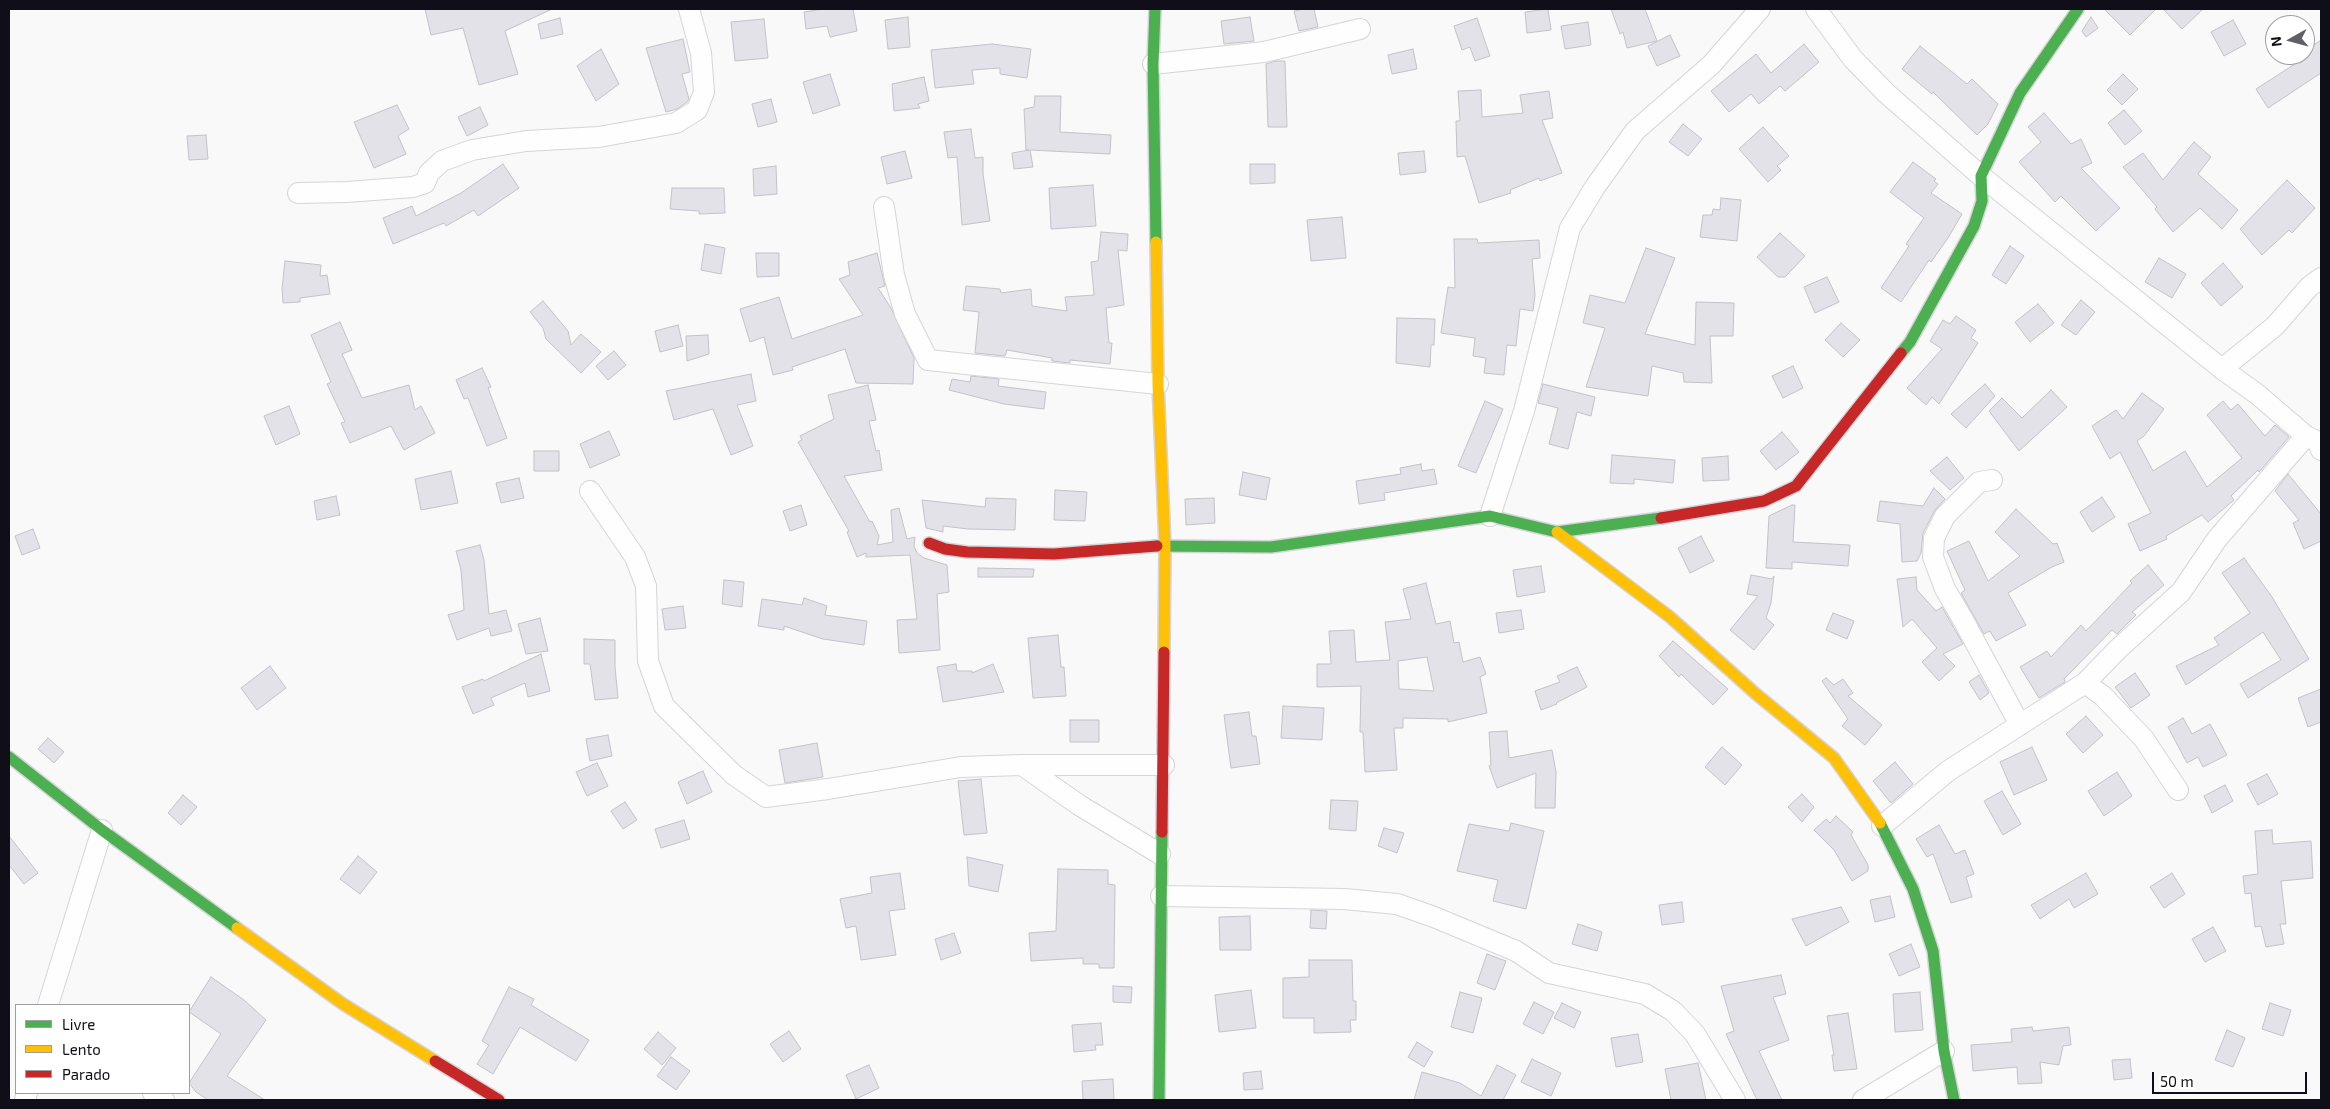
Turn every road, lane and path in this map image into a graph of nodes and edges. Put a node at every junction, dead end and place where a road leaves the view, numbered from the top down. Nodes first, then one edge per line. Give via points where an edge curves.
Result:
1 (689, 9) edge
2 (1155, 9) edge
3 (1760, 9) edge
4 (1816, 9) edge
5 (2078, 9) edge
6 (1360, 29) dead end
7 (1153, 64) junction
8 (1981, 176) junction
9 (298, 193) dead end
10 (884, 207) dead end
11 (2321, 278) edge
12 (2222, 369) junction
13 (1158, 384) junction
14 (2317, 442) edge
15 (1992, 480) dead end
16 (590, 491) dead end
17 (1490, 516) junction
18 (1557, 532) junction
19 (929, 543) dead end
20 (1165, 545) junction
21 (2085, 683) junction
22 (2020, 725) junction
23 (9, 757) edge
24 (1022, 764) junction
25 (1164, 765) junction
26 (2178, 790) dead end
27 (1882, 826) junction
28 (102, 830) junction
29 (1160, 854) junction
30 (1160, 896) junction
31 (48, 1004) edge
32 (1944, 1051) junction
33 (499, 1100) edge
34 (1159, 1100) edge
35 (1735, 1100) edge
36 (1863, 1100) edge
37 (1954, 1100) edge

1 - 9 street via 701,53 704,92 697,110 676,123 599,137 526,141 472,150 442,162 429,173 425,183 413,187
2 - 7 main road
3 - 17 street via 1711,65 1635,131 1570,228 1524,411
4 - 8 street via 1853,59 1886,93
5 - 8 main road via 2020,94
6 - 7 street via 1264,52
7 - 13 main road
8 - 12 street
8 - 18 main road via 1982,201 1974,226 1910,342 1796,486 1764,501
10 - 13 street via 894,275 905,314 928,360
11 - 12 street via 2275,326
12 - 14 street
13 - 20 main road
14 - 21 street via 2217,539 2181,592
15 - 22 street via 1979,482 1945,516 1934,538 1933,556 1945,589
16 - 24 street via 635,557 646,586 648,661 664,706 734,775 766,797 961,767
17 - 18 main road
17 - 20 main road via 1270,547
18 - 27 main road via 1670,616 1756,694 1834,758
19 - 20 main road via 968,552 1054,554
20 - 25 main road
21 - 22 street
21 - 26 street via 2103,696 2144,739
22 - 27 street via 1948,771
23 - 28 main road
24 - 25 street
24 - 29 street via 1079,805
25 - 29 main road
27 - 32 main road via 1913,890 1933,951
28 - 31 street
28 - 33 main road via 343,1004
29 - 30 main road
30 - 34 main road
30 - 35 street via 1344,899 1397,904 1434,917 1516,950 1549,972 1645,994 1673,1011 1695,1034
32 - 36 street
32 - 37 main road

